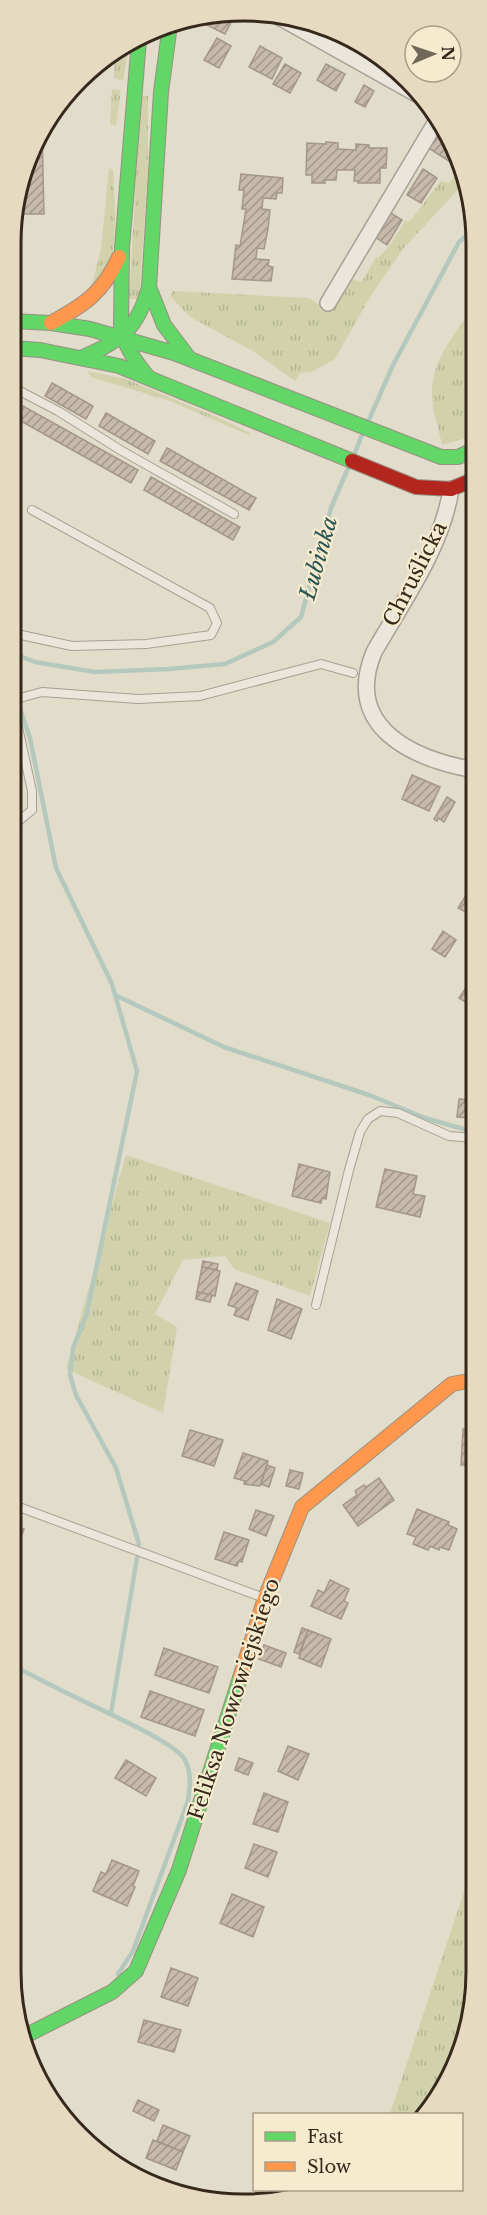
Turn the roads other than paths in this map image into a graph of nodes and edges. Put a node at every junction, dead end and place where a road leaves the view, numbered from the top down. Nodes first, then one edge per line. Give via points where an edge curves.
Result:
1 (300, 29) edge
2 (169, 34) edge
3 (138, 48) edge
4 (399, 84) edge
5 (433, 128) edge
6 (122, 248) junction
7 (149, 287) junction
8 (328, 303) dead end
9 (21, 321) edge
10 (51, 323) junction
11 (123, 337) junction
12 (21, 349) edge
13 (83, 357) junction
14 (189, 358) junction
15 (148, 377) junction
16 (21, 392) edge
17 (466, 453) edge
18 (458, 457) junction
19 (466, 483) edge
20 (451, 489) junction
21 (32, 510) dead end
22 (234, 514) dead end
23 (21, 635) edge
24 (353, 673) dead end
25 (21, 698) edge
26 (21, 741) edge
27 (466, 768) edge
28 (21, 819) edge
29 (466, 1137) edge
30 (316, 1305) dead end
31 (466, 1381) edge
32 (21, 1508) edge
33 (265, 1598) junction
34 (30, 2033) edge

1 - 4 street
2 - 7 street via 161,92
3 - 6 street
5 - 8 street
6 - 10 street via 103,289
6 - 11 street
7 - 11 street via 146,304
7 - 14 street via 158,317
9 - 10 street
10 - 11 street
11 - 13 street
11 - 14 street
11 - 15 street
12 - 13 street, Chruślicka
13 - 15 street, Chruślicka
14 - 18 street via 431,454
15 - 20 street, Chruślicka via 416,487
16 - 22 lane
17 - 18 street
18 - 20 street
19 - 20 street
20 - 27 street, Chruślicka via 438,537 374,652 366,688 372,714 392,737 436,760
21 - 23 lane via 210,608 217,623 211,635 146,644 72,646
24 - 25 lane via 321,664 200,696 138,699 42,692
26 - 28 lane via 32,810
29 - 30 lane via 450,1136 398,1113 380,1111 368,1119 349,1170
31 - 33 street, Feliksa Nowowiejskiego via 452,1384 302,1507
32 - 33 lane
33 - 34 street, Feliksa Nowowiejskiego via 179,1870 136,1971 111,1992

